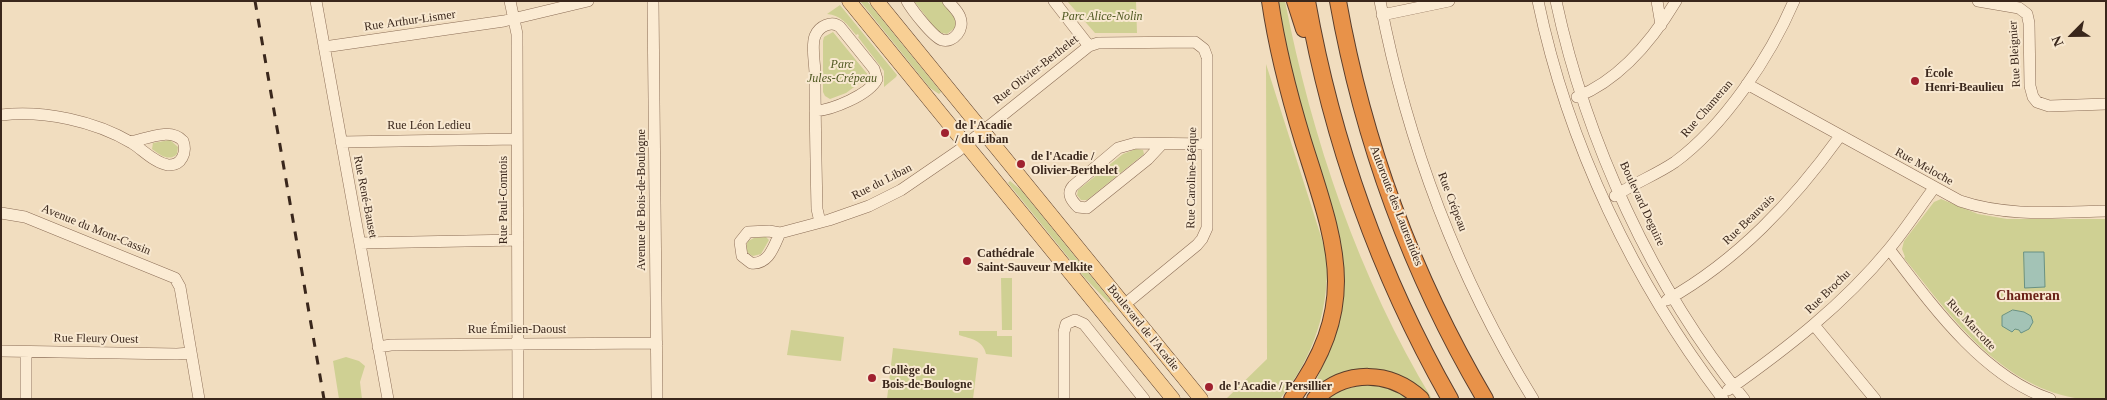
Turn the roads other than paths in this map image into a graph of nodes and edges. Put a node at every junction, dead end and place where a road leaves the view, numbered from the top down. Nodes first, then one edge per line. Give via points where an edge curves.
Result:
1 (316, 1) edge
2 (510, 1) edge
3 (588, 1) edge
4 (653, 1) edge
5 (849, 1) edge
6 (877, 1) edge
7 (908, 1) edge
8 (948, 1) edge
9 (1054, 1) edge
10 (1270, 1) edge
11 (1295, 1) edge
12 (1307, 1) edge
13 (1338, 1) edge
14 (1380, 1) edge
15 (1449, 1) edge
16 (1538, 1) edge
17 (1556, 1) edge
18 (1656, 1) edge
19 (1676, 1) edge
20 (1794, 1) edge
21 (1978, 1) edge
22 (1382, 16) junction
23 (514, 18) junction
24 (1661, 25) junction
25 (1201, 45) joint
26 (1089, 46) junction
27 (324, 47) junction
28 (1747, 84) junction
29 (1582, 94) junction
30 (1566, 101) junction
31 (2106, 104) edge
32 (815, 111) junction
33 (1, 116) edge
34 (983, 130) junction
35 (1840, 136) junction
36 (517, 139) junction
37 (1340, 141) junction
38 (131, 142) dead end
39 (341, 142) junction
40 (966, 144) junction
41 (1162, 144) junction
42 (1207, 144) junction
43 (1934, 188) junction
44 (1620, 193) junction
45 (1605, 202) junction
46 (2106, 211) edge
47 (1, 213) edge
48 (820, 222) junction
49 (780, 233) dead end
50 (518, 240) junction
51 (360, 243) junction
52 (1889, 249) junction
53 (1673, 296) junction
54 (1658, 304) junction
55 (1124, 305) junction
56 (1814, 325) junction
57 (656, 343) junction
58 (518, 344) junction
59 (378, 346) junction
60 (1, 352) edge
61 (26, 352) junction
62 (191, 352) junction
63 (1734, 386) junction
64 (1721, 397) edge
65 (26, 399) edge
66 (199, 399) edge
67 (388, 399) edge
68 (518, 399) edge
69 (657, 399) edge
70 (1064, 399) edge
71 (1144, 399) edge
72 (1173, 399) edge
73 (1201, 399) edge
74 (1292, 399) edge
75 (1315, 399) edge
76 (1421, 399) edge
77 (1450, 399) edge
78 (1485, 399) edge
79 (1533, 399) edge
80 (1744, 399) edge
81 (1875, 399) edge
82 (2050, 399) edge

1 - 27 street, Rue René-Bauset
2 - 23 street, Rue Paul-Comtois
3 - 23 street, Rue Arthur-Lismer
4 - 57 street, Avenue de Bois-de-Boulogne
5 - 40 main road, Boulevard de l'Acadie
6 - 34 main road, Boulevard de l'Acadie
7 - 8 street via 935,36 950,40 962,25 960,16
9 - 26 street
10 - 74 highway via 1283,73 1328,221 1336,265 1336,299 1329,328 1312,368
11 - 37 highway
12 - 37 highway
13 - 78 highway, Autoroute des Laurentides via 1362,108 1387,189 1436,306
14 - 22 street, Rue Crépeau
15 - 22 street
16 - 30 street
17 - 29 street, Boulevard Deguire
18 - 24 street
19 - 24 street
20 - 28 street, Rue Chameran via 1775,40
21 - 31 street, Rue Bleignier via 2020,8 2027,14 2030,86 2037,102 2049,106
22 - 79 street, Rue Crépeau via 1401,95 1438,208 1480,303
23 - 27 street, Rue Arthur-Lismer
23 - 36 street, Rue Paul-Comtois via 517,34
24 - 29 street via 1617,72
25 - 26 street, Rue Olivier-Berthelet via 1182,42 1098,43
25 - 42 street, Rue Caroline-Béique via 1207,58
26 - 34 street, Rue Olivier-Berthelet
27 - 39 street, Rue René-Bauset
28 - 35 street, Rue Meloche
28 - 44 street, Rue Chameran via 1717,122 1688,151 1663,170
29 - 30 street
29 - 44 street, Boulevard Deguire
30 - 45 street
32 - 32 street via 836,107 873,85 877,79 874,69 835,24 828,24 815,38
32 - 48 street
33 - 38 street via 28,114 70,120
34 - 40 street, Rue du Liban
34 - 55 main road, Boulevard de l'Acadie
35 - 43 street, Rue Meloche
35 - 53 street, Rue Beauvais via 1814,171 1761,230 1714,270
36 - 39 street, Rue Léon Ledieu
36 - 50 street, Rue Paul-Comtois
37 - 77 highway via 1391,282
39 - 51 street, Rue René-Bauset
40 - 48 street, Rue du Liban via 931,172 897,192 859,210
40 - 72 main road, Boulevard de l'Acadie
41 - 41 street via 1132,143 1118,148 1073,186 1070,198 1078,207 1087,208
41 - 42 street
42 - 55 street, Rue Caroline-Béique via 1208,224 1204,236
43 - 46 street, Rue Meloche via 1960,201 1997,211
43 - 52 street, Rue Brochu
44 - 45 street, Rue Chameran
44 - 53 street, Boulevard Deguire
45 - 54 street
47 - 62 street, Avenue du Mont-Cassin via 32,220 178,281
48 - 49 street, Rue du Liban
50 - 51 street
50 - 58 street, Rue Paul-Comtois
51 - 59 street, Rue René-Bauset
52 - 56 street, Rue Brochu
52 - 82 street, Rue Marcotte via 1978,354 2020,385
53 - 54 street, Rue Beauvais
53 - 63 street, Boulevard Deguire
54 - 64 street
55 - 73 main road, Boulevard de l'Acadie
56 - 63 street, Rue Brochu
56 - 81 street
57 - 58 street, Rue Émilien-Daoust
57 - 69 street, Avenue de Bois-de-Boulogne
58 - 59 street, Rue Émilien-Daoust
58 - 68 street, Rue Paul-Comtois
59 - 67 street, Rue René-Bauset
60 - 61 street, Rue Fleury Ouest
61 - 62 street, Rue Fleury Ouest
61 - 65 street
62 - 66 street
63 - 64 street, Rue Brochu
63 - 80 street, Boulevard Deguire
70 - 71 street via 1064,332 1070,321 1084,324
75 - 76 highway via 1337,382 1369,376 1396,382

